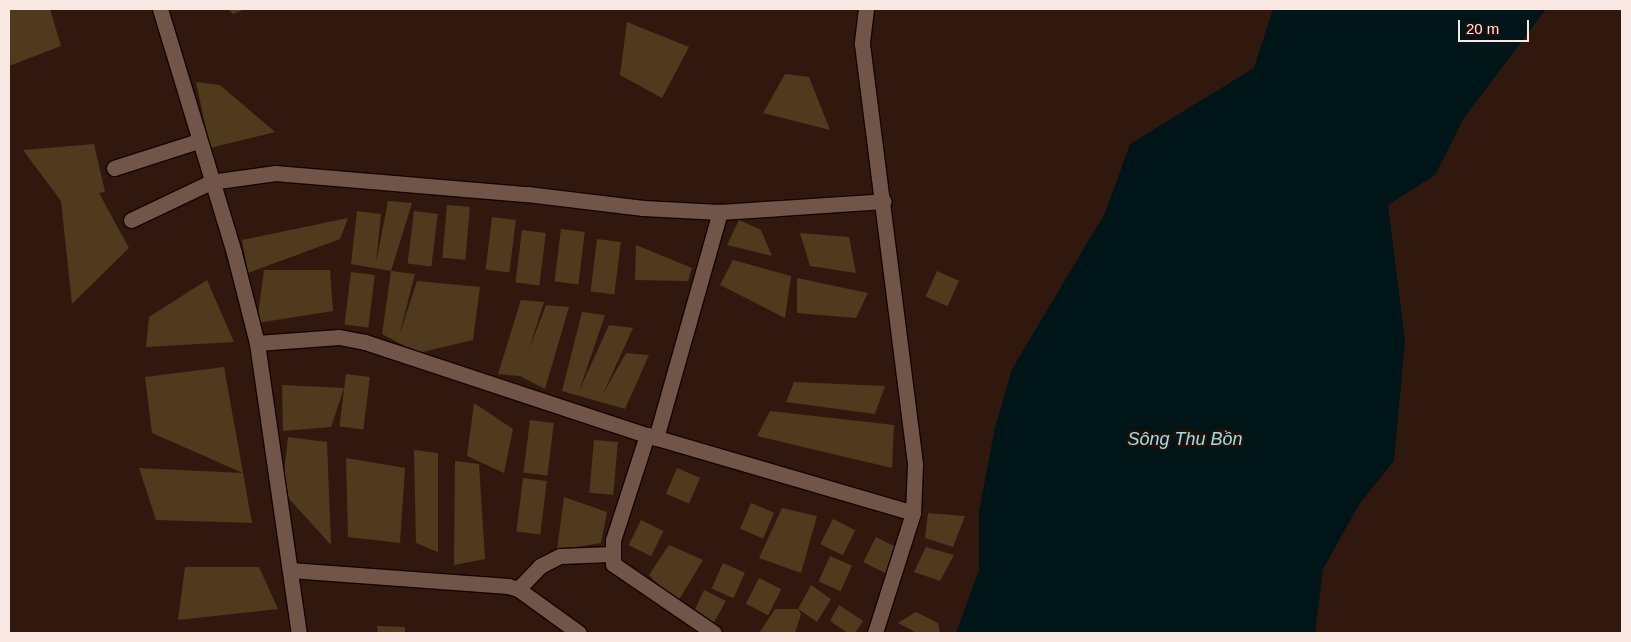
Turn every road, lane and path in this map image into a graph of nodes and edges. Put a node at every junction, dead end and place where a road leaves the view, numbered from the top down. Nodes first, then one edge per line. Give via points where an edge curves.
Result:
1 (160, 9) edge
2 (866, 9) edge
3 (198, 141) junction
4 (114, 168) dead end
5 (211, 182) junction
6 (884, 201) junction
7 (720, 212) junction
8 (131, 220) dead end
9 (257, 343) junction
10 (652, 437) junction
11 (913, 512) junction
12 (611, 554) junction
13 (290, 570) junction
14 (518, 589) junction
15 (299, 633) edge
16 (579, 633) edge
17 (714, 633) edge
18 (875, 633) edge

1 - 3 street
2 - 6 street via 862,44
3 - 4 street
3 - 5 street
5 - 7 street via 275,173 527,194 643,208
5 - 8 street
5 - 9 street via 234,253
6 - 7 street
6 - 11 street via 915,465
7 - 10 street
9 - 10 street via 339,337 365,342
9 - 13 street
10 - 11 street
10 - 12 street
11 - 18 street
12 - 14 street via 560,556 540,566
12 - 17 street via 618,570
13 - 14 street
13 - 15 street
14 - 16 street

